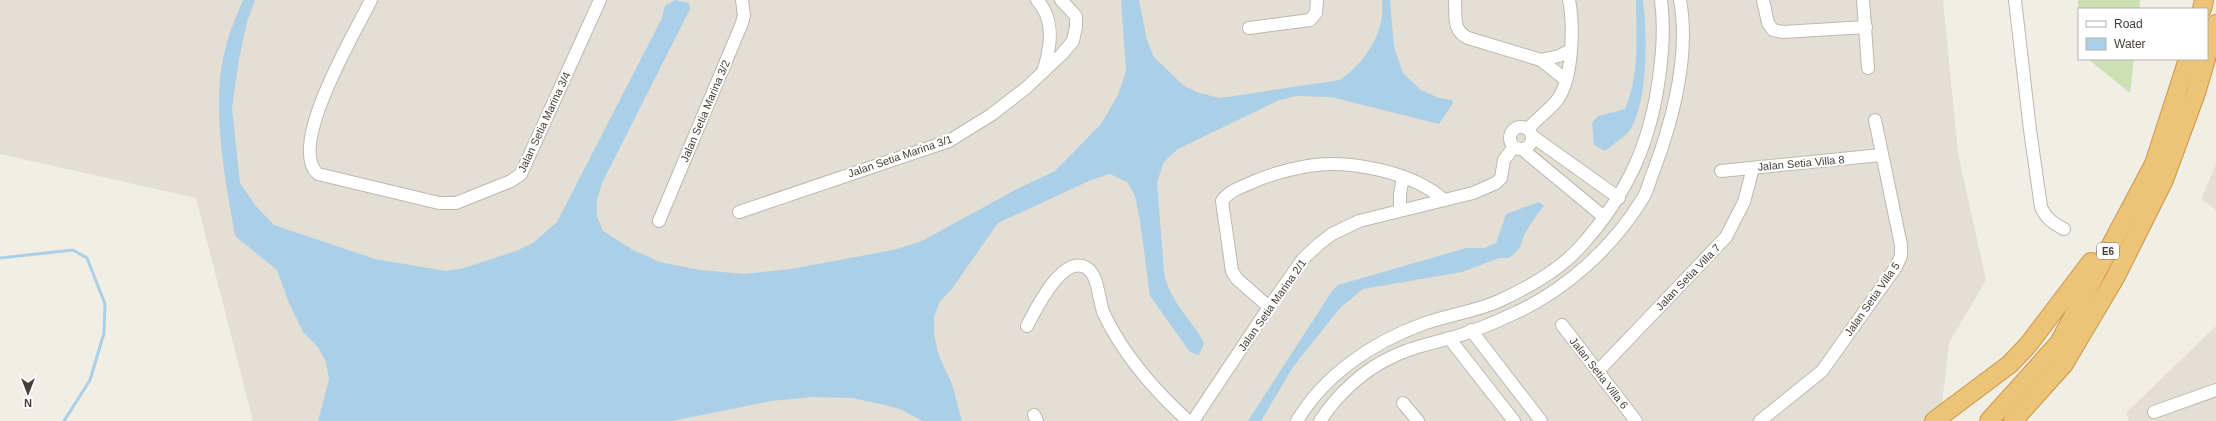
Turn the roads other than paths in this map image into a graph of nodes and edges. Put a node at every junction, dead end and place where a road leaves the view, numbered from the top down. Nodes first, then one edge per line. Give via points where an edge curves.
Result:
1 (371, 0) edge
2 (600, 0) edge
3 (742, 0) edge
4 (1037, 0) edge
5 (1061, 0) edge
6 (1317, 0) edge
7 (1455, 0) edge
8 (1569, 0) edge
9 (1661, 0) edge
10 (1680, 0) edge
11 (1763, 0) edge
12 (1863, 0) edge
13 (2015, 0) edge
14 (2216, 24) edge
15 (1866, 27) junction
16 (1249, 28) dead end
17 (1051, 36) junction
18 (1072, 41) junction
19 (1571, 50) junction
20 (2208, 52) edge
21 (1541, 60) junction
22 (2188, 60) edge
23 (2206, 60) edge
24 (1868, 68) dead end
25 (1044, 69) junction
26 (1566, 80) junction
27 (1875, 120) dead end
28 (1530, 132) junction
29 (1518, 148) junction
30 (1881, 156) junction
31 (2154, 164) junction
32 (1753, 168) junction
33 (1721, 171) dead end
34 (1403, 177) junction
35 (1619, 198) junction
36 (1444, 200) junction
37 (1400, 210) junction
38 (739, 212) dead end
39 (1604, 217) junction
40 (659, 221) dead end
41 (2064, 229) dead end
42 (1269, 308) junction
43 (1562, 325) dead end
44 (1027, 326) dead end
45 (1471, 330) junction
46 (1449, 338) junction
47 (1598, 370) junction
48 (2216, 390) edge
49 (1403, 403) dead end
50 (2154, 412) dead end
51 (1188, 421) edge
52 (1193, 421) edge
53 (1297, 421) edge
54 (1320, 421) edge
55 (1418, 421) edge
56 (1514, 421) edge
57 (1541, 421) edge
58 (1636, 421) edge
59 (1760, 421) edge
60 (1934, 421) edge
61 (1989, 421) edge
62 (2013, 421) edge

1 - 2 street, Jalan Setia Marina 3/4 via 321,101 311,133 309,159 312,169 318,174 448,204 518,177
3 - 40 street, Jalan Setia Marina 3/2 via 742,22
4 - 17 street via 1045,11
5 - 18 street, Jalan Setia Marina 3/1 via 1076,16
6 - 16 street via 1316,13 1310,20
7 - 21 street via 1456,26 1460,34
8 - 19 street
9 - 35 street via 1662,49 1658,92 1649,132 1635,169
10 - 45 street via 1682,48 1678,91 1668,129 1643,197 1624,225 1593,259 1557,290 1516,313
11 - 15 street via 1768,23 1773,30 1783,32
12 - 15 street
13 - 41 street via 2041,207 2050,221
14 - 20 highway
15 - 24 street
17 - 18 street
17 - 25 street
18 - 25 street, Jalan Setia Marina 3/1 via 1062,54
19 - 21 street
19 - 26 street
21 - 26 street
22 - 31 highway, E6
23 - 62 highway, E6 via 2164,180 2115,278 2064,364
25 - 38 street, Jalan Setia Marina 3/1 via 1026,88 991,115 949,140
26 - 28 street via 1564,91 1558,100
27 - 30 street, Jalan Setia Villa 5
28 - 29 street via 1532,142 1529,146
28 - 29 street via 1523,127 1513,130 1510,138
28 - 35 street
29 - 36 street, Jalan Setia Marina 2/1 via 1504,160 1500,178 1496,183
29 - 39 street
30 - 32 street, Jalan Setia Villa 8
30 - 59 street, Jalan Setia Villa 5 via 1901,245 1901,256 1896,267 1822,371
31 - 60 highway via 2083,274 2028,345 2010,364
31 - 61 highway, E6 via 2059,343
32 - 33 street, Jalan Setia Villa 8
32 - 47 street, Jalan Setia Villa 7 via 1744,202 1726,237
34 - 36 street via 1434,191
34 - 37 street
34 - 42 street via 1352,166 1309,165 1273,174 1225,196 1222,201 1232,271 1237,279
35 - 39 street
36 - 37 street, Jalan Setia Marina 2/1
37 - 42 street, Jalan Setia Marina 2/1 via 1359,221 1332,234 1303,259
39 - 53 street via 1579,248 1551,272 1524,288 1497,302 1423,324 1380,343 1341,370 1310,399
42 - 52 street, Jalan Setia Marina 2/1
43 - 47 street, Jalan Setia Villa 6
44 - 51 street via 1046,289 1062,273 1074,267 1083,266 1089,269 1106,319 1134,364 1162,397
45 - 46 street
45 - 57 street
46 - 54 street via 1392,357 1356,380
46 - 56 street
47 - 58 street, Jalan Setia Villa 6
48 - 50 street
49 - 55 street

